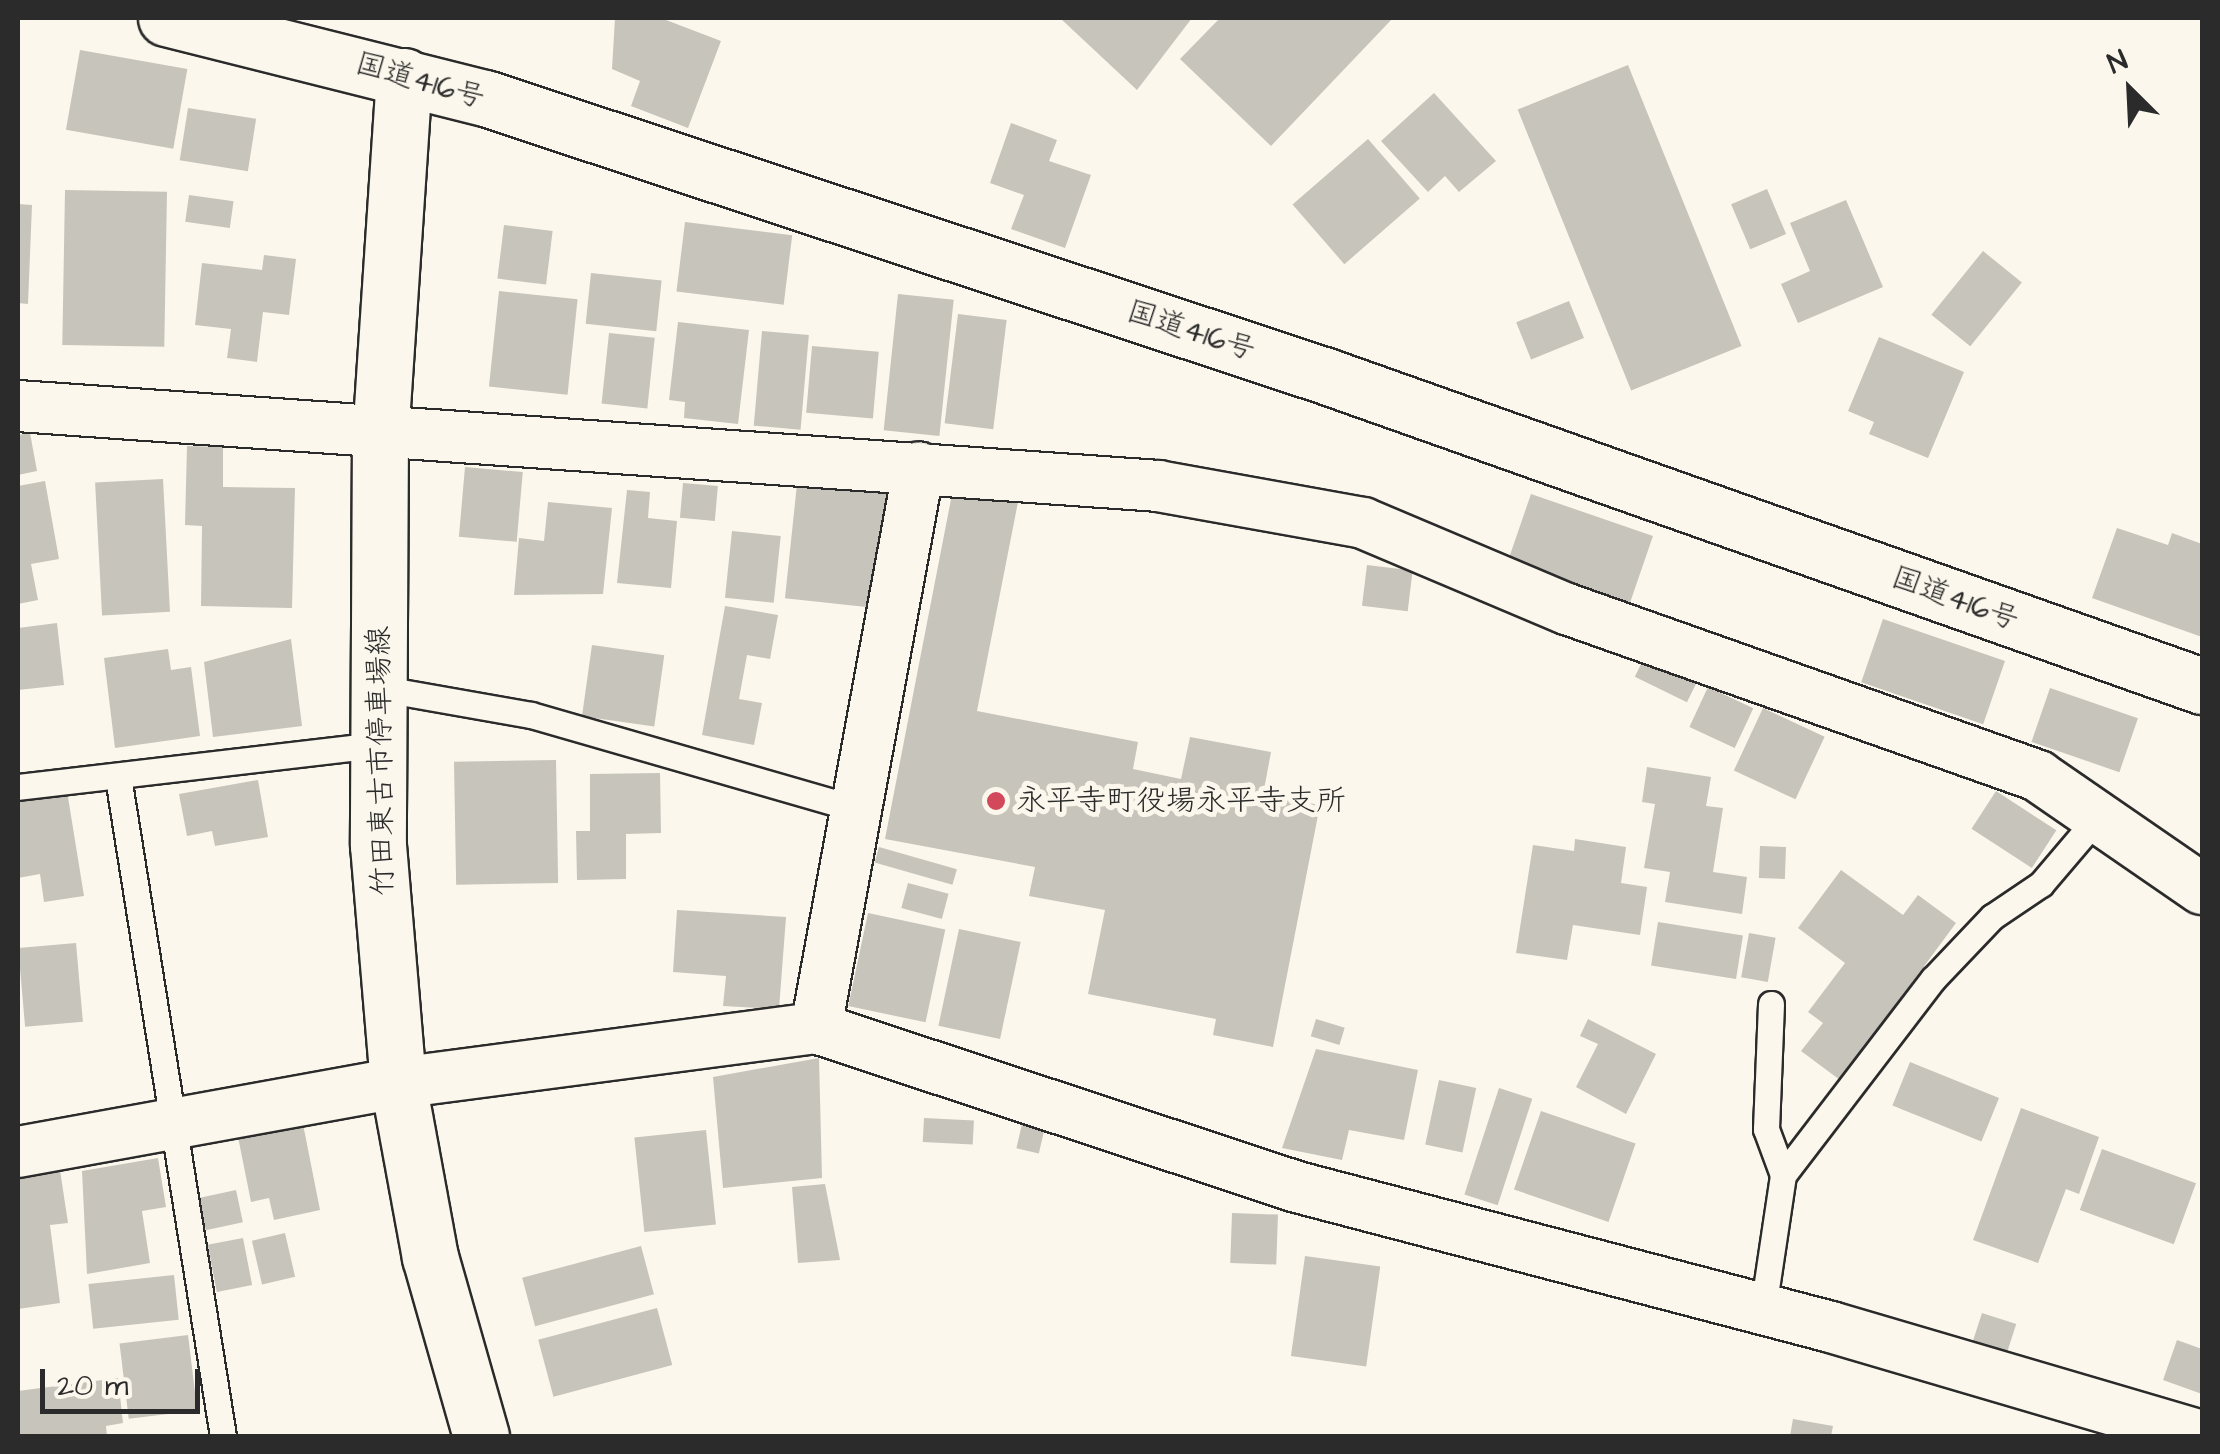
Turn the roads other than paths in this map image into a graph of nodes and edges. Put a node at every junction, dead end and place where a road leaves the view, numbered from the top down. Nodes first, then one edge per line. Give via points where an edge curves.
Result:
1 (166, 18) edge
2 (404, 76) junction
3 (18, 406) edge
4 (380, 433) junction
5 (919, 467) junction
6 (2202, 686) edge
7 (378, 688) junction
8 (378, 745) junction
9 (118, 777) junction
10 (18, 788) edge
11 (861, 810) junction
12 (2098, 817) junction
13 (2202, 889) edge
14 (1771, 1004) dead end
15 (816, 1028) junction
16 (398, 1083) junction
17 (171, 1120) junction
18 (18, 1152) edge
19 (1783, 1175) junction
20 (1763, 1308) junction
21 (222, 1436) edge
22 (481, 1436) edge
23 (2201, 1436) edge

1 - 2 main road, 国道416号
2 - 4 main road, 竹田東古市停車場線
2 - 6 main road, 国道416号 via 1326,376
3 - 4 street
4 - 5 street
4 - 7 main road, 竹田東古市停車場線
5 - 11 street
5 - 12 street via 1158,486 1363,524 1567,609 2038,776
7 - 8 main road, 竹田東古市停車場線
7 - 11 lane via 530,715
8 - 9 lane
8 - 16 main road, 竹田東古市停車場線
9 - 10 lane
9 - 17 lane
11 - 15 street
12 - 13 street
12 - 19 lane via 2041,884 1992,916 1933,978
14 - 19 lane via 1766,1129
15 - 16 street
15 - 20 street via 1297,1187
16 - 17 street
16 - 22 main road, 竹田東古市停車場線 via 430,1256
17 - 18 street
17 - 21 lane
19 - 20 lane
20 - 23 street

